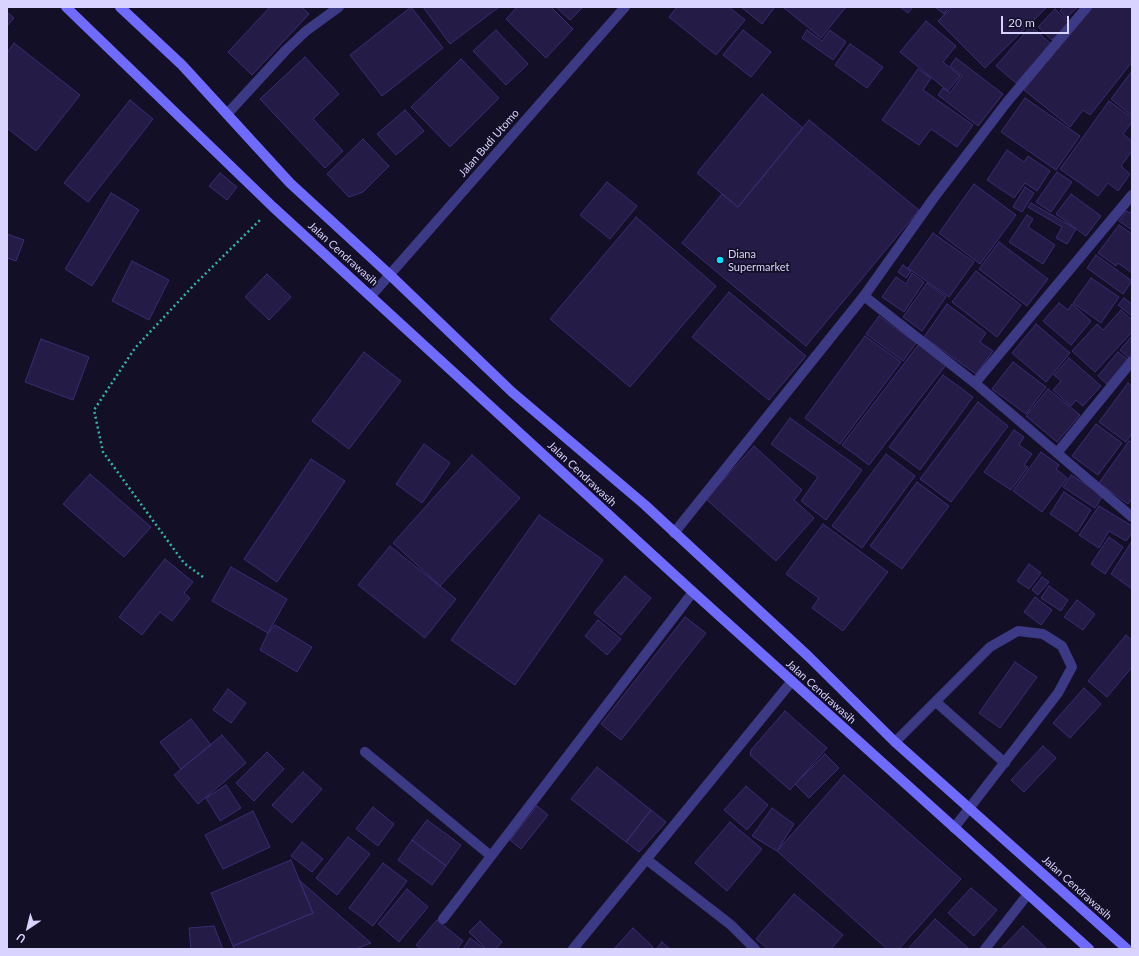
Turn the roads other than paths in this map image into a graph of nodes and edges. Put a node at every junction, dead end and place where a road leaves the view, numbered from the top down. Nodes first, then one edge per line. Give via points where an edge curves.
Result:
1 (66, 7) edge
2 (120, 7) edge
3 (339, 7) edge
4 (625, 7) edge
5 (1087, 7) edge
6 (228, 113) junction
7 (1132, 195) edge
8 (390, 275) junction
9 (371, 296) junction
10 (864, 296) junction
11 (1132, 361) edge
12 (1124, 371) junction
13 (1132, 378) edge
14 (975, 383) junction
15 (1057, 454) junction
16 (1132, 516) edge
17 (674, 533) junction
18 (693, 592) junction
19 (792, 681) junction
20 (936, 702) junction
21 (895, 742) junction
22 (365, 752) dead end
23 (1005, 763) junction
24 (970, 809) junction
25 (954, 828) junction
26 (491, 856) junction
27 (646, 859) junction
28 (1028, 894) junction
29 (443, 919) dead end
30 (573, 949) edge
31 (755, 949) edge
32 (985, 949) edge
33 (1089, 949) edge
34 (1127, 949) edge

1 - 9 main road, Jalan Cendrawasih via 273,207
2 - 6 main road, Jalan Cendrawasih via 182,65
3 - 6 street via 306,31 286,50
4 - 8 street, Jalan Budi Utomo
5 - 10 street via 1007,102 933,199
6 - 8 main road, Jalan Cendrawasih via 290,184
7 - 14 street
8 - 9 street, Jalan Budi Utomo
8 - 17 main road, Jalan Cendrawasih via 512,392 645,505
9 - 18 main road, Jalan Cendrawasih
10 - 14 street
10 - 17 street
11 - 12 street
12 - 13 street
12 - 15 street
14 - 15 street
15 - 16 street
17 - 21 main road, Jalan Cendrawasih via 808,656
18 - 19 main road, Jalan Cendrawasih
18 - 26 street
19 - 25 main road, Jalan Cendrawasih
19 - 27 street
20 - 21 street
20 - 23 street
20 - 23 street via 990,647 1018,631 1043,634 1062,646 1072,667 1058,693
21 - 24 main road, Jalan Cendrawasih
22 - 26 street
23 - 24 street
24 - 25 street
24 - 34 main road, Jalan Cendrawasih
25 - 28 main road, Jalan Cendrawasih
26 - 29 street
27 - 30 street
27 - 31 street via 731,925
28 - 32 street
28 - 33 main road, Jalan Cendrawasih

